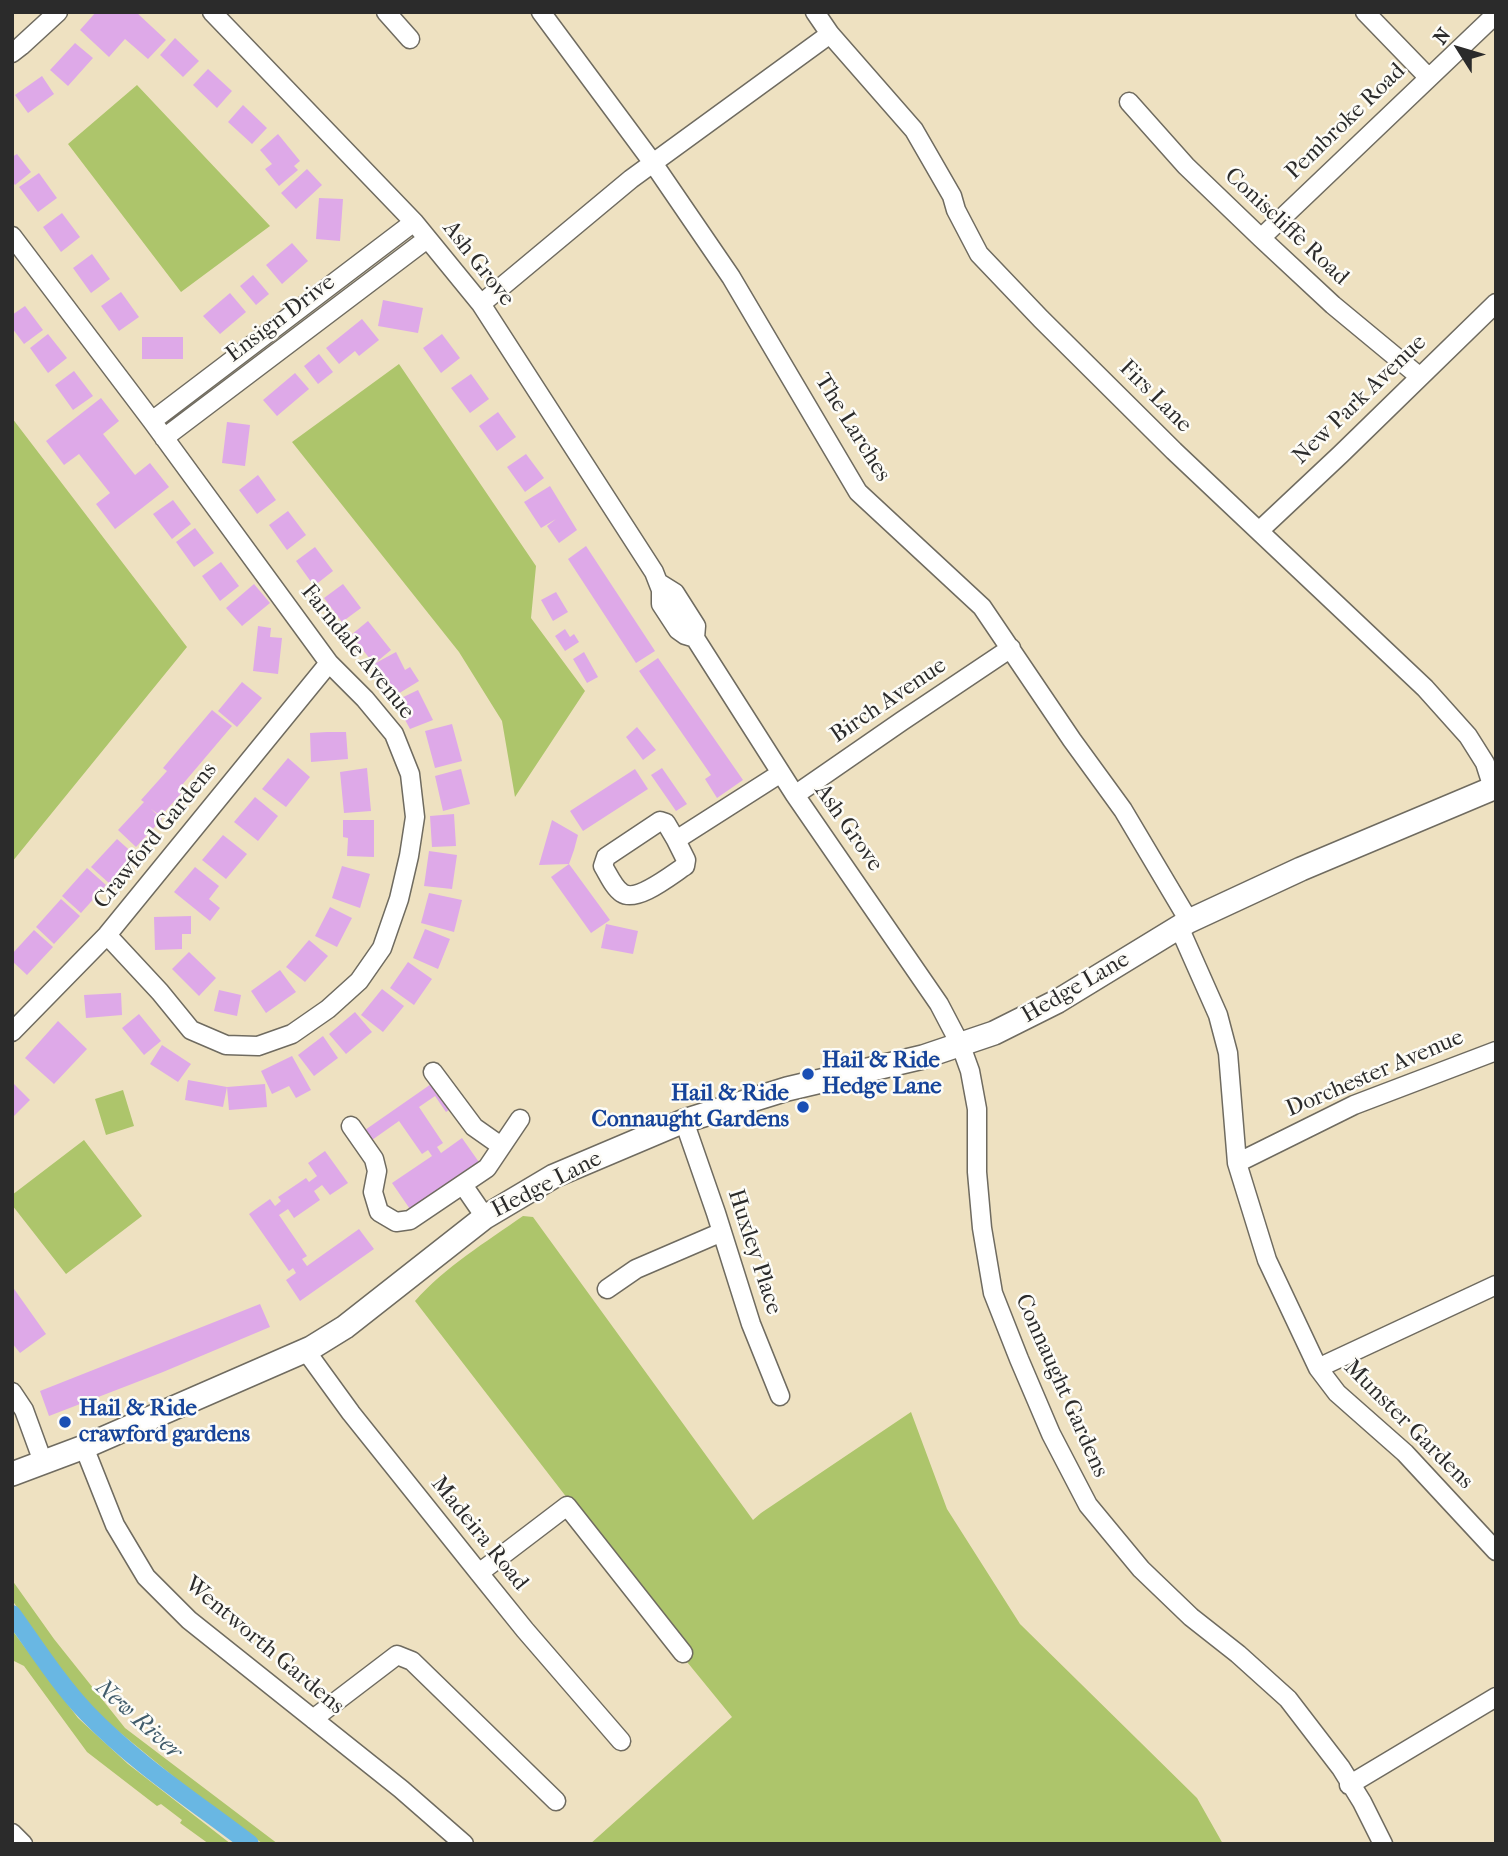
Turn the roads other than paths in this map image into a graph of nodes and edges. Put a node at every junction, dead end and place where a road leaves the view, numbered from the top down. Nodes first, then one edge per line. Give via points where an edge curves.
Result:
1 (58, 12) edge
2 (386, 12) edge
3 (541, 12) edge
4 (816, 12) edge
5 (1365, 12) edge
6 (216, 14) edge
7 (1496, 14) edge
8 (830, 34) junction
9 (410, 39) dead end
10 (12, 53) edge
11 (1428, 77) junction
12 (1129, 102) dead end
13 (653, 163) junction
14 (414, 222) junction
15 (12, 236) edge
16 (1261, 237) junction
17 (427, 239) junction
18 (1496, 303) edge
19 (481, 304) junction
20 (1420, 377) junction
21 (152, 421) junction
22 (164, 438) junction
23 (1259, 531) junction
24 (1011, 648) junction
25 (329, 663) junction
26 (781, 773) junction
27 (1494, 788) edge
28 (795, 795) junction
29 (676, 840) junction
30 (1184, 924) junction
31 (107, 935) junction
32 (12, 1032) edge
33 (961, 1045) junction
34 (1496, 1051) edge
35 (433, 1072) dead end
36 (520, 1119) dead end
37 (684, 1121) junction
38 (351, 1126) dead end
39 (501, 1146) junction
40 (1237, 1163) junction
41 (463, 1185) junction
42 (485, 1217) junction
43 (722, 1232) junction
44 (1496, 1285) edge
45 (607, 1289) dead end
46 (306, 1351) junction
47 (1318, 1368) junction
48 (12, 1392) edge
49 (780, 1396) dead end
50 (84, 1447) junction
51 (43, 1462) junction
52 (12, 1475) edge
53 (1496, 1551) edge
54 (479, 1573) junction
55 (682, 1653) dead end
56 (1496, 1696) edge
57 (313, 1719) junction
58 (621, 1741) dead end
59 (1349, 1785) junction
60 (556, 1801) dead end
61 (12, 1833) edge
62 (23, 1844) edge
63 (464, 1844) edge
64 (1383, 1844) edge

1 - 10 street
2 - 9 street
3 - 13 street, The Larches
4 - 8 street, Firs Lane
5 - 11 street
6 - 14 street, Ash Grove
7 - 11 street, Pembroke Road
8 - 13 street
8 - 23 street, Firs Lane via 914,130 979,254
11 - 16 street, Pembroke Road
12 - 16 street, Coniscliffe Road via 1186,166
13 - 19 street
13 - 24 street, The Larches via 730,277 858,492 982,607
14 - 17 street, Ash Grove
14 - 21 street, Ensign Drive
15 - 21 street, Farndale Avenue
16 - 20 street, Coniscliffe Road
17 - 19 street, Ash Grove
17 - 22 street, Ensign Drive
18 - 20 street, New Park Avenue
19 - 26 street, Ash Grove via 659,583 675,593 695,626 695,638
20 - 23 street, New Park Avenue
21 - 22 street, Farndale Avenue
22 - 25 street, Farndale Avenue
23 - 27 street, Firs Lane via 1425,688 1468,736
24 - 28 street, Birch Avenue
24 - 30 street, The Larches via 1123,810
25 - 31 street, Crawford Gardens
25 - 31 street, Farndale Avenue via 394,734 411,774 415,817 399,899 382,948 359,981 292,1034 258,1046 226,1045 191,1030
26 - 28 street, Ash Grove
26 - 29 street
27 - 30 main road, Hedge Lane
28 - 33 street, Ash Grove via 939,1004
29 - 29 street via 685,866 641,894 629,897 620,892 603,866 613,851 660,821
30 - 33 main road, Hedge Lane via 1058,1001
30 - 40 street, Munster Gardens via 1228,1053
31 - 32 street, Crawford Gardens
33 - 37 main road, Hedge Lane via 786,1089
33 - 59 street, Connaught Gardens via 977,1110 977,1172 993,1293 1051,1434 1088,1505 1141,1569 1288,1699
34 - 40 street, Dorchester Avenue via 1354,1105
35 - 39 street via 474,1126
36 - 39 street
37 - 42 main road, Hedge Lane via 554,1176
37 - 43 street, Huxley Place
38 - 41 street via 374,1159 373,1192 379,1212 396,1222 410,1220
39 - 41 street via 487,1168
40 - 47 street, Munster Gardens via 1267,1260
41 - 42 street
42 - 46 main road, Hedge Lane via 345,1327
43 - 45 street via 636,1269
43 - 49 street, Huxley Place
44 - 47 street
46 - 50 main road, Hedge Lane
46 - 54 street, Madeira Road
47 - 53 street, Munster Gardens via 1337,1393 1405,1454
48 - 51 street via 24,1410
50 - 51 main road, Hedge Lane
50 - 57 street, Wentworth Gardens via 115,1525 146,1577 189,1620
51 - 52 main road, Hedge Lane
54 - 55 street via 567,1506
54 - 58 street, Madeira Road
56 - 59 street
57 - 60 street via 397,1655 412,1661
57 - 63 street, Wentworth Gardens
59 - 64 street, Connaught Gardens
61 - 62 street

